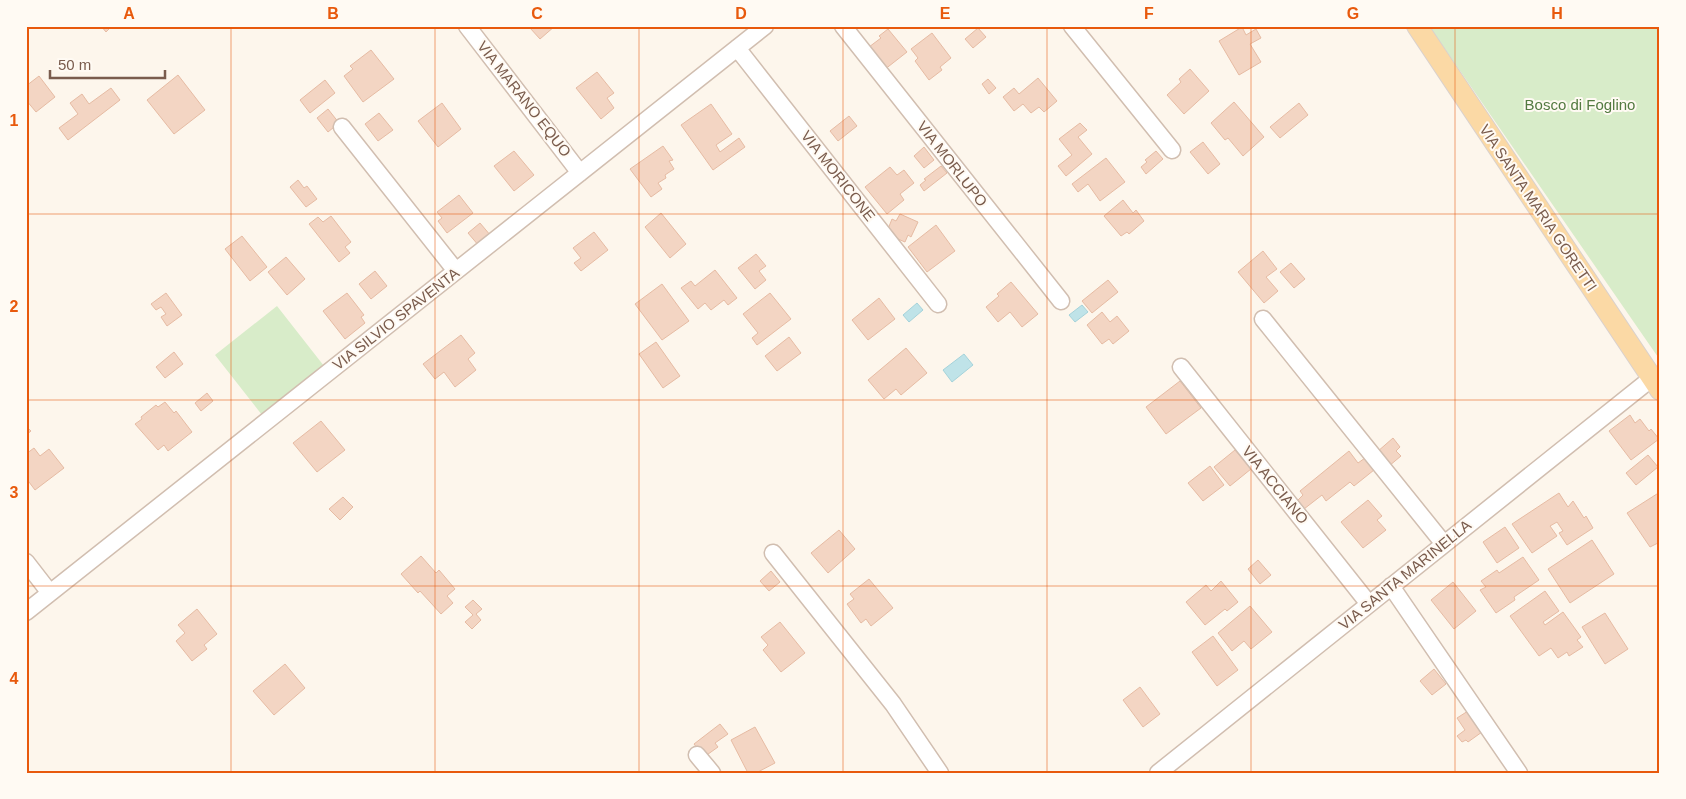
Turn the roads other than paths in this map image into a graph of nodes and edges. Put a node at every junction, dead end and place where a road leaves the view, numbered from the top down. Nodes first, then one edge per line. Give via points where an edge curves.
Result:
1 (467, 26) edge
2 (765, 26) edge
3 (843, 26) edge
4 (1072, 26) edge
5 (1417, 26) edge
6 (737, 48) junction
7 (342, 126) dead end
8 (1172, 150) dead end
9 (580, 172) junction
10 (456, 271) junction
11 (1061, 301) dead end
12 (938, 304) dead end
13 (1263, 319) dead end
14 (1181, 367) dead end
15 (1656, 384) edge
16 (1444, 544) junction
17 (773, 553) dead end
18 (26, 562) edge
19 (1391, 586) junction
20 (50, 593) junction
21 (1370, 604) junction
22 (26, 612) edge
23 (697, 755) dead end
24 (1168, 770) edge
25 (712, 773) edge
26 (940, 773) edge
27 (1519, 773) edge

1 - 9 street, VIA MARANO EQUO
2 - 6 street, VIA SILVIO SPAVENTA
3 - 11 street, VIA MORLUPO
4 - 8 street
5 - 15 main road, VIA SANTA MARIA GORETTI
6 - 9 street, VIA SILVIO SPAVENTA
6 - 12 street, VIA MORICONE
7 - 10 street
9 - 10 street, VIA SILVIO SPAVENTA
10 - 20 street, VIA SILVIO SPAVENTA
13 - 16 street
14 - 21 street, VIA ACCIANO
15 - 16 street, VIA SANTA MARINELLA
16 - 19 street, VIA SANTA MARINELLA
17 - 26 street via 893,704
18 - 20 street
19 - 21 street, VIA SANTA MARINELLA
19 - 27 street
20 - 22 street, VIA SILVIO SPAVENTA
21 - 24 street, VIA SANTA MARINELLA
23 - 25 street

